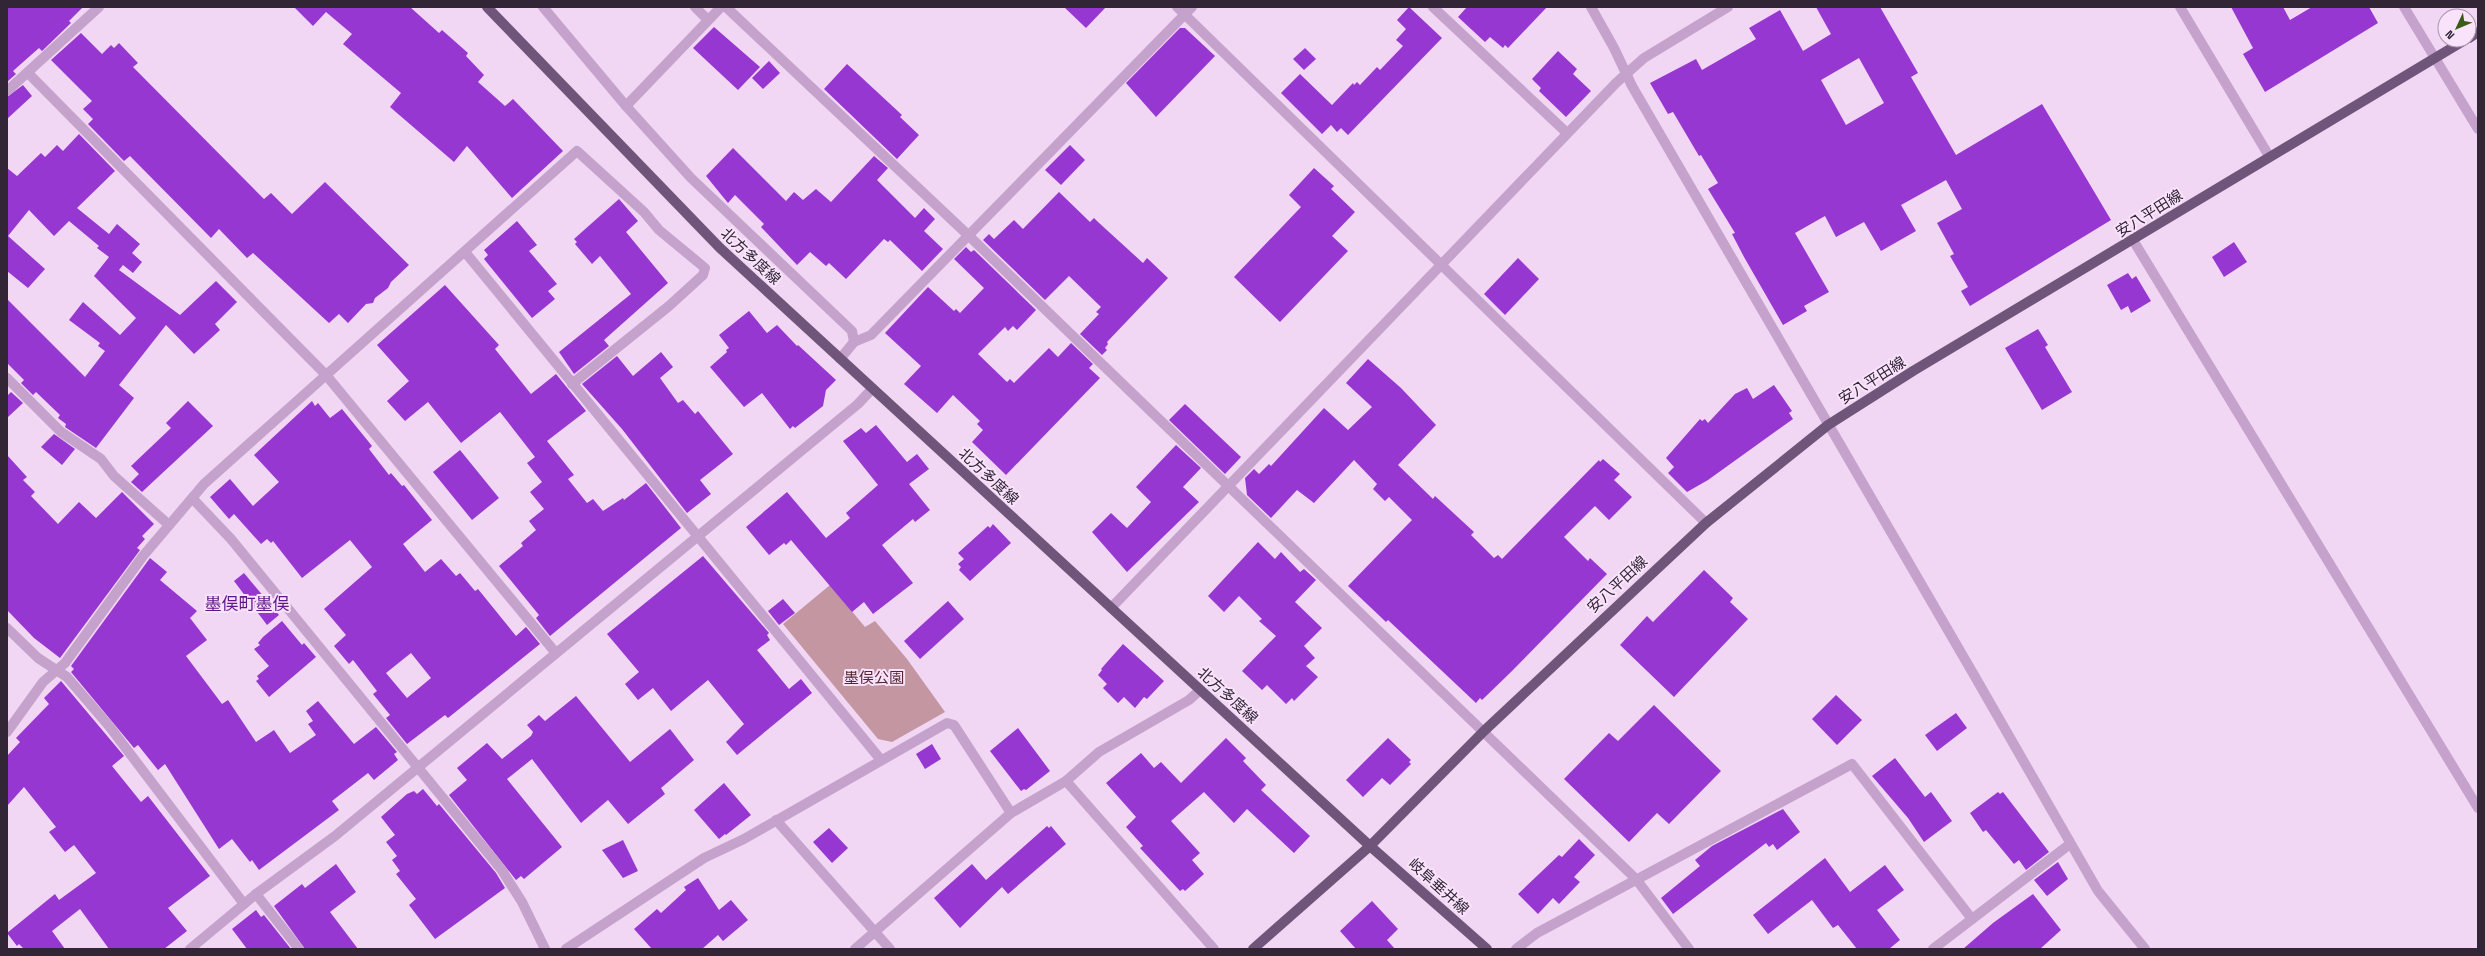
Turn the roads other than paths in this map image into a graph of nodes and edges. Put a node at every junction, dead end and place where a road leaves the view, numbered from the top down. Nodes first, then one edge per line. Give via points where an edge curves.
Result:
1 (99, 7) edge
2 (487, 7) edge
3 (543, 7) edge
4 (695, 7) edge
5 (721, 7) edge
6 (726, 7) edge
7 (1433, 7) edge
8 (1591, 7) edge
9 (1728, 7) edge
10 (2180, 7) edge
11 (2404, 7) edge
12 (1184, 9) edge
13 (708, 20) junction
14 (2452, 48) edge
15 (2435, 58) junction
16 (28, 73) junction
17 (1627, 73) junction
18 (7, 91) edge
19 (626, 106) junction
20 (2478, 129) edge
21 (1567, 133) junction
22 (2269, 156) junction
23 (968, 235) junction
24 (2133, 240) junction
25 (465, 252) junction
26 (1442, 264) junction
27 (854, 342) junction
28 (840, 359) junction
29 (326, 375) junction
30 (7, 378) edge
31 (572, 384) junction
32 (872, 389) junction
33 (1828, 425) junction
34 (1228, 486) junction
35 (193, 499) junction
36 (1706, 523) junction
37 (169, 525) junction
38 (698, 537) junction
39 (1111, 608) junction
40 (7, 628) edge
41 (555, 652) junction
42 (57, 670) junction
43 (1200, 690) junction
44 (1484, 731) junction
45 (7, 732) edge
46 (881, 760) junction
47 (418, 766) junction
48 (1066, 781) junction
49 (2478, 808) edge
50 (1011, 813) junction
51 (776, 820) junction
52 (2070, 844) junction
53 (1370, 846) junction
54 (1636, 879) junction
55 (256, 894) junction
56 (244, 904) junction
57 (1972, 919) junction
58 (874, 931) junction
59 (190, 949) edge
60 (299, 949) edge
61 (545, 949) edge
62 (566, 949) edge
63 (855, 949) edge
64 (890, 949) edge
65 (1214, 949) edge
66 (1253, 949) edge
67 (1487, 949) edge
68 (1516, 949) edge
69 (1689, 949) edge
70 (1933, 949) edge
71 (2145, 949) edge

1 - 16 street
2 - 28 main road, 北方多度線 via 720,248
3 - 19 street
4 - 13 street
5 - 13 street
6 - 23 street
7 - 21 street
8 - 17 street
9 - 17 street via 1644,58
10 - 22 street
11 - 15 street
12 - 23 street
12 - 26 street
13 - 19 street
14 - 15 main road, 安八平田線
15 - 20 street
15 - 22 main road, 安八平田線
16 - 18 street
16 - 29 street
17 - 21 street
17 - 33 street via 1632,86
19 - 27 street via 692,178 852,331
21 - 26 street
22 - 24 main road, 安八平田線
23 - 27 street via 871,335
23 - 34 street
24 - 33 main road, 安八平田線 via 1913,371
24 - 49 street
25 - 29 street
25 - 31 street
25 - 31 street via 577,151 644,212 659,230 705,268 703,275 669,306
26 - 34 street
26 - 36 street
27 - 28 street
28 - 32 main road, 北方多度線
29 - 35 street via 210,479
29 - 41 street
30 - 37 street via 61,432 101,459 114,476
31 - 38 street
32 - 38 street via 858,404
32 - 39 main road, 北方多度線
33 - 36 main road, 安八平田線
33 - 52 street
34 - 39 street
34 - 44 street
35 - 37 street
35 - 47 street via 231,539
36 - 44 main road, 安八平田線
37 - 42 street via 143,556 65,663
38 - 41 street
38 - 46 street
39 - 43 main road, 北方多度線
40 - 42 street via 38,658
41 - 47 street
42 - 45 street via 43,682
42 - 56 street via 67,677 109,726
43 - 48 street via 1189,700 1099,752
43 - 53 main road, 北方多度線
44 - 53 main road, 安八平田線
44 - 54 street
46 - 50 street via 937,727 954,725
46 - 51 street
47 - 55 street via 335,836
47 - 61 street via 501,869 522,902
48 - 50 street
48 - 65 street
50 - 58 street
51 - 58 street
51 - 62 street via 704,858
52 - 57 street
52 - 71 street via 2098,891
53 - 66 main road
53 - 67 main road, 岐阜垂井線
54 - 57 street via 1852,764
54 - 68 street via 1537,933
54 - 69 street
55 - 56 street
55 - 60 street
56 - 59 street
57 - 70 street
58 - 63 street
58 - 64 street

